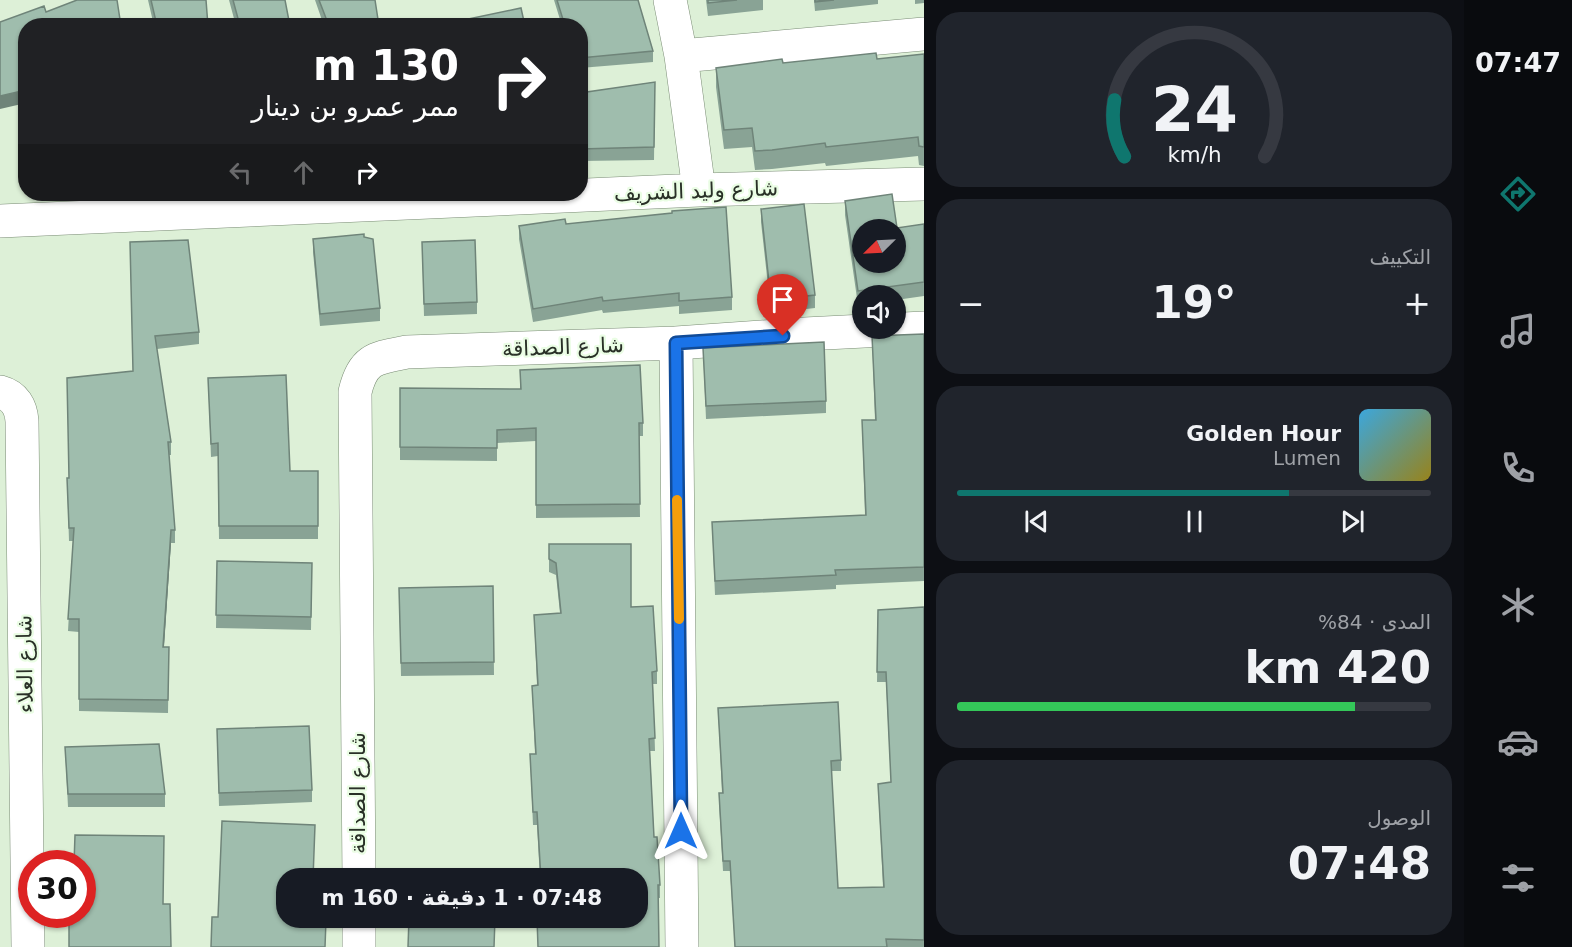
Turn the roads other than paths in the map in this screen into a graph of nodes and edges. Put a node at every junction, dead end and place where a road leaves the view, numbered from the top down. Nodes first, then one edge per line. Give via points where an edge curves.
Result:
1 (670, 0) edge
2 (924, 34) edge
3 (681, 56) junction
4 (924, 184) edge
5 (699, 190) junction
6 (588, 195) edge
7 (451, 201) edge
8 (0, 221) edge
9 (924, 328) edge
10 (676, 343) junction
11 (0, 392) edge
12 (358, 868) edge
13 (359, 928) edge
14 (28, 947) edge
15 (359, 947) edge
16 (682, 947) edge

1 - 3 street
2 - 3 street
3 - 5 street
4 - 5 street, شارع وليد الشريف
5 - 6 street, شارع وليد الشريف
7 - 8 street, شارع وليد الشريف
9 - 10 street, شارع الصداقة
10 - 12 street, شارع الصداقة via 407,352 379,357 364,367 355,392
10 - 16 street
11 - 14 street, شارع العلاء via 15,401 22,422
13 - 15 street

